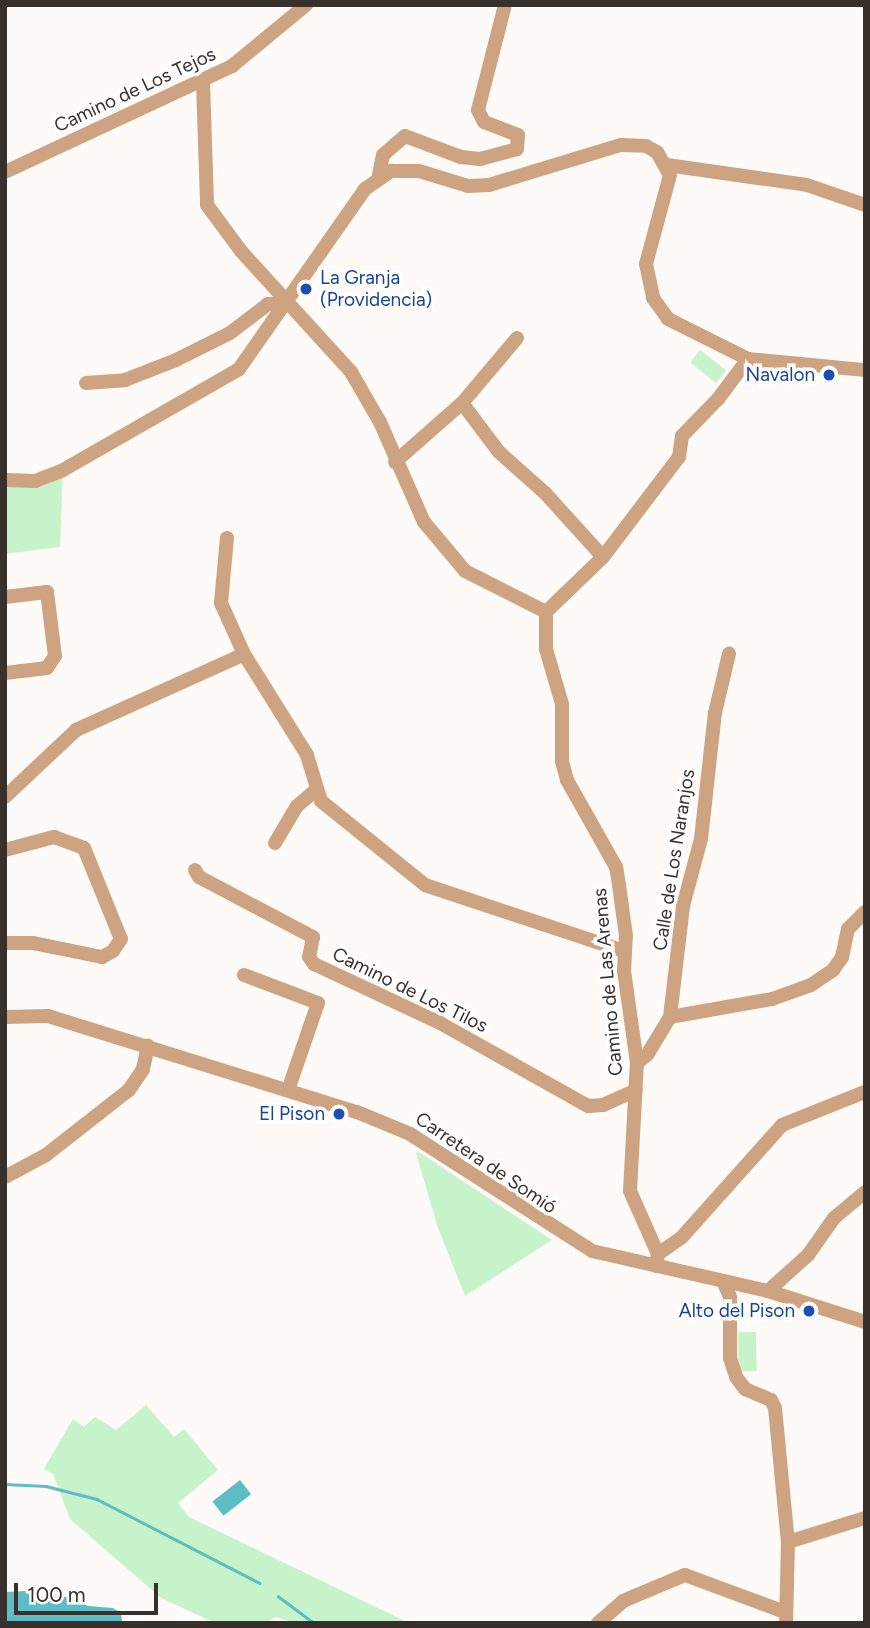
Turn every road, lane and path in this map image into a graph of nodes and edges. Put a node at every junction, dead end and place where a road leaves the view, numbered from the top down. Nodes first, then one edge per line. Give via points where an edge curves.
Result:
1 (306, 5) edge
2 (505, 5) edge
3 (203, 82) junction
4 (667, 165) junction
5 (5, 172) edge
6 (379, 175) junction
7 (865, 205) edge
8 (288, 303) junction
9 (517, 338) dead end
10 (748, 359) junction
11 (865, 370) edge
12 (86, 383) dead end
13 (462, 403) junction
14 (395, 462) junction
15 (5, 480) edge
16 (226, 538) dead end
17 (603, 557) junction
18 (5, 597) edge
19 (546, 612) junction
20 (244, 654) junction
21 (729, 654) dead end
22 (5, 673) edge
23 (315, 791) junction
24 (5, 797) edge
25 (275, 843) dead end
26 (5, 850) edge
27 (195, 870) dead end
28 (865, 912) edge
29 (5, 943) edge
30 (623, 951) junction
31 (244, 975) dead end
32 (5, 1017) edge
33 (670, 1017) junction
34 (148, 1046) junction
35 (637, 1063) junction
36 (288, 1090) junction
37 (636, 1090) junction
38 (865, 1091) edge
39 (5, 1177) edge
40 (865, 1192) edge
41 (657, 1260) junction
42 (723, 1281) junction
43 (768, 1291) junction
44 (865, 1322) edge
45 (865, 1518) edge
46 (788, 1542) junction
47 (786, 1617) edge
48 (598, 1623) edge

1 - 3 street, Camino de Los Tejos via 232,66
2 - 6 street via 478,110 484,122 518,135 517,149 480,159 461,158 405,136 383,155
3 - 5 street, Camino de Los Tejos via 99,125
3 - 8 street via 207,205
4 - 6 street via 657,152 634,144 489,185 468,186 405,169
4 - 7 street via 807,185
4 - 10 street via 671,187 646,264 653,298 681,329
6 - 8 street
8 - 12 street via 268,304 230,333 163,365 125,380
8 - 14 street via 351,372 380,422
8 - 15 street via 239,369 206,391 63,470 35,481
9 - 13 street
10 - 11 street
10 - 17 street via 682,436 679,457
13 - 14 street
13 - 17 street via 499,452 545,493
14 - 19 street via 424,522 465,571
16 - 20 street via 221,603
17 - 19 street
18 - 22 street via 47,592 55,656 47,668
19 - 30 street, Camino de Las Arenas via 547,649 562,705 562,761 567,780 616,867 626,936
20 - 23 street via 307,755
20 - 24 street via 76,730
21 - 33 street, Calle de Los Naranjos via 715,713 701,839 683,906
23 - 25 street via 297,806
23 - 30 street via 337,817 425,885
26 - 29 street via 54,837 84,848 121,939 102,957 33,943
27 - 37 street, Camino de Los Tilos via 199,877 313,937 310,957 314,964 440,1023 588,1106 603,1105
28 - 33 street via 848,929 834,970 811,985 772,999
30 - 35 street, Camino de Las Arenas
31 - 36 street via 318,1003
32 - 34 street, Carretera de Somió via 48,1016
33 - 35 street, Calle de Los Naranjos
34 - 36 street, Carretera de Somió
34 - 39 street via 143,1069 129,1090 46,1155
35 - 37 street, Camino de Las Arenas
36 - 41 street, Carretera de Somió via 396,1126 592,1251
37 - 41 street, Camino de Las Arenas via 630,1191
38 - 41 street via 782,1125
40 - 43 street via 834,1218 808,1255
41 - 42 street, Carretera de Somió
42 - 43 street, Carretera de Somió
42 - 46 street via 730,1297 730,1358 736,1377 745,1389 771,1399 775,1408
43 - 44 street, Carretera de Somió
45 - 46 street
46 - 47 street
47 - 48 street via 685,1575 633,1595

